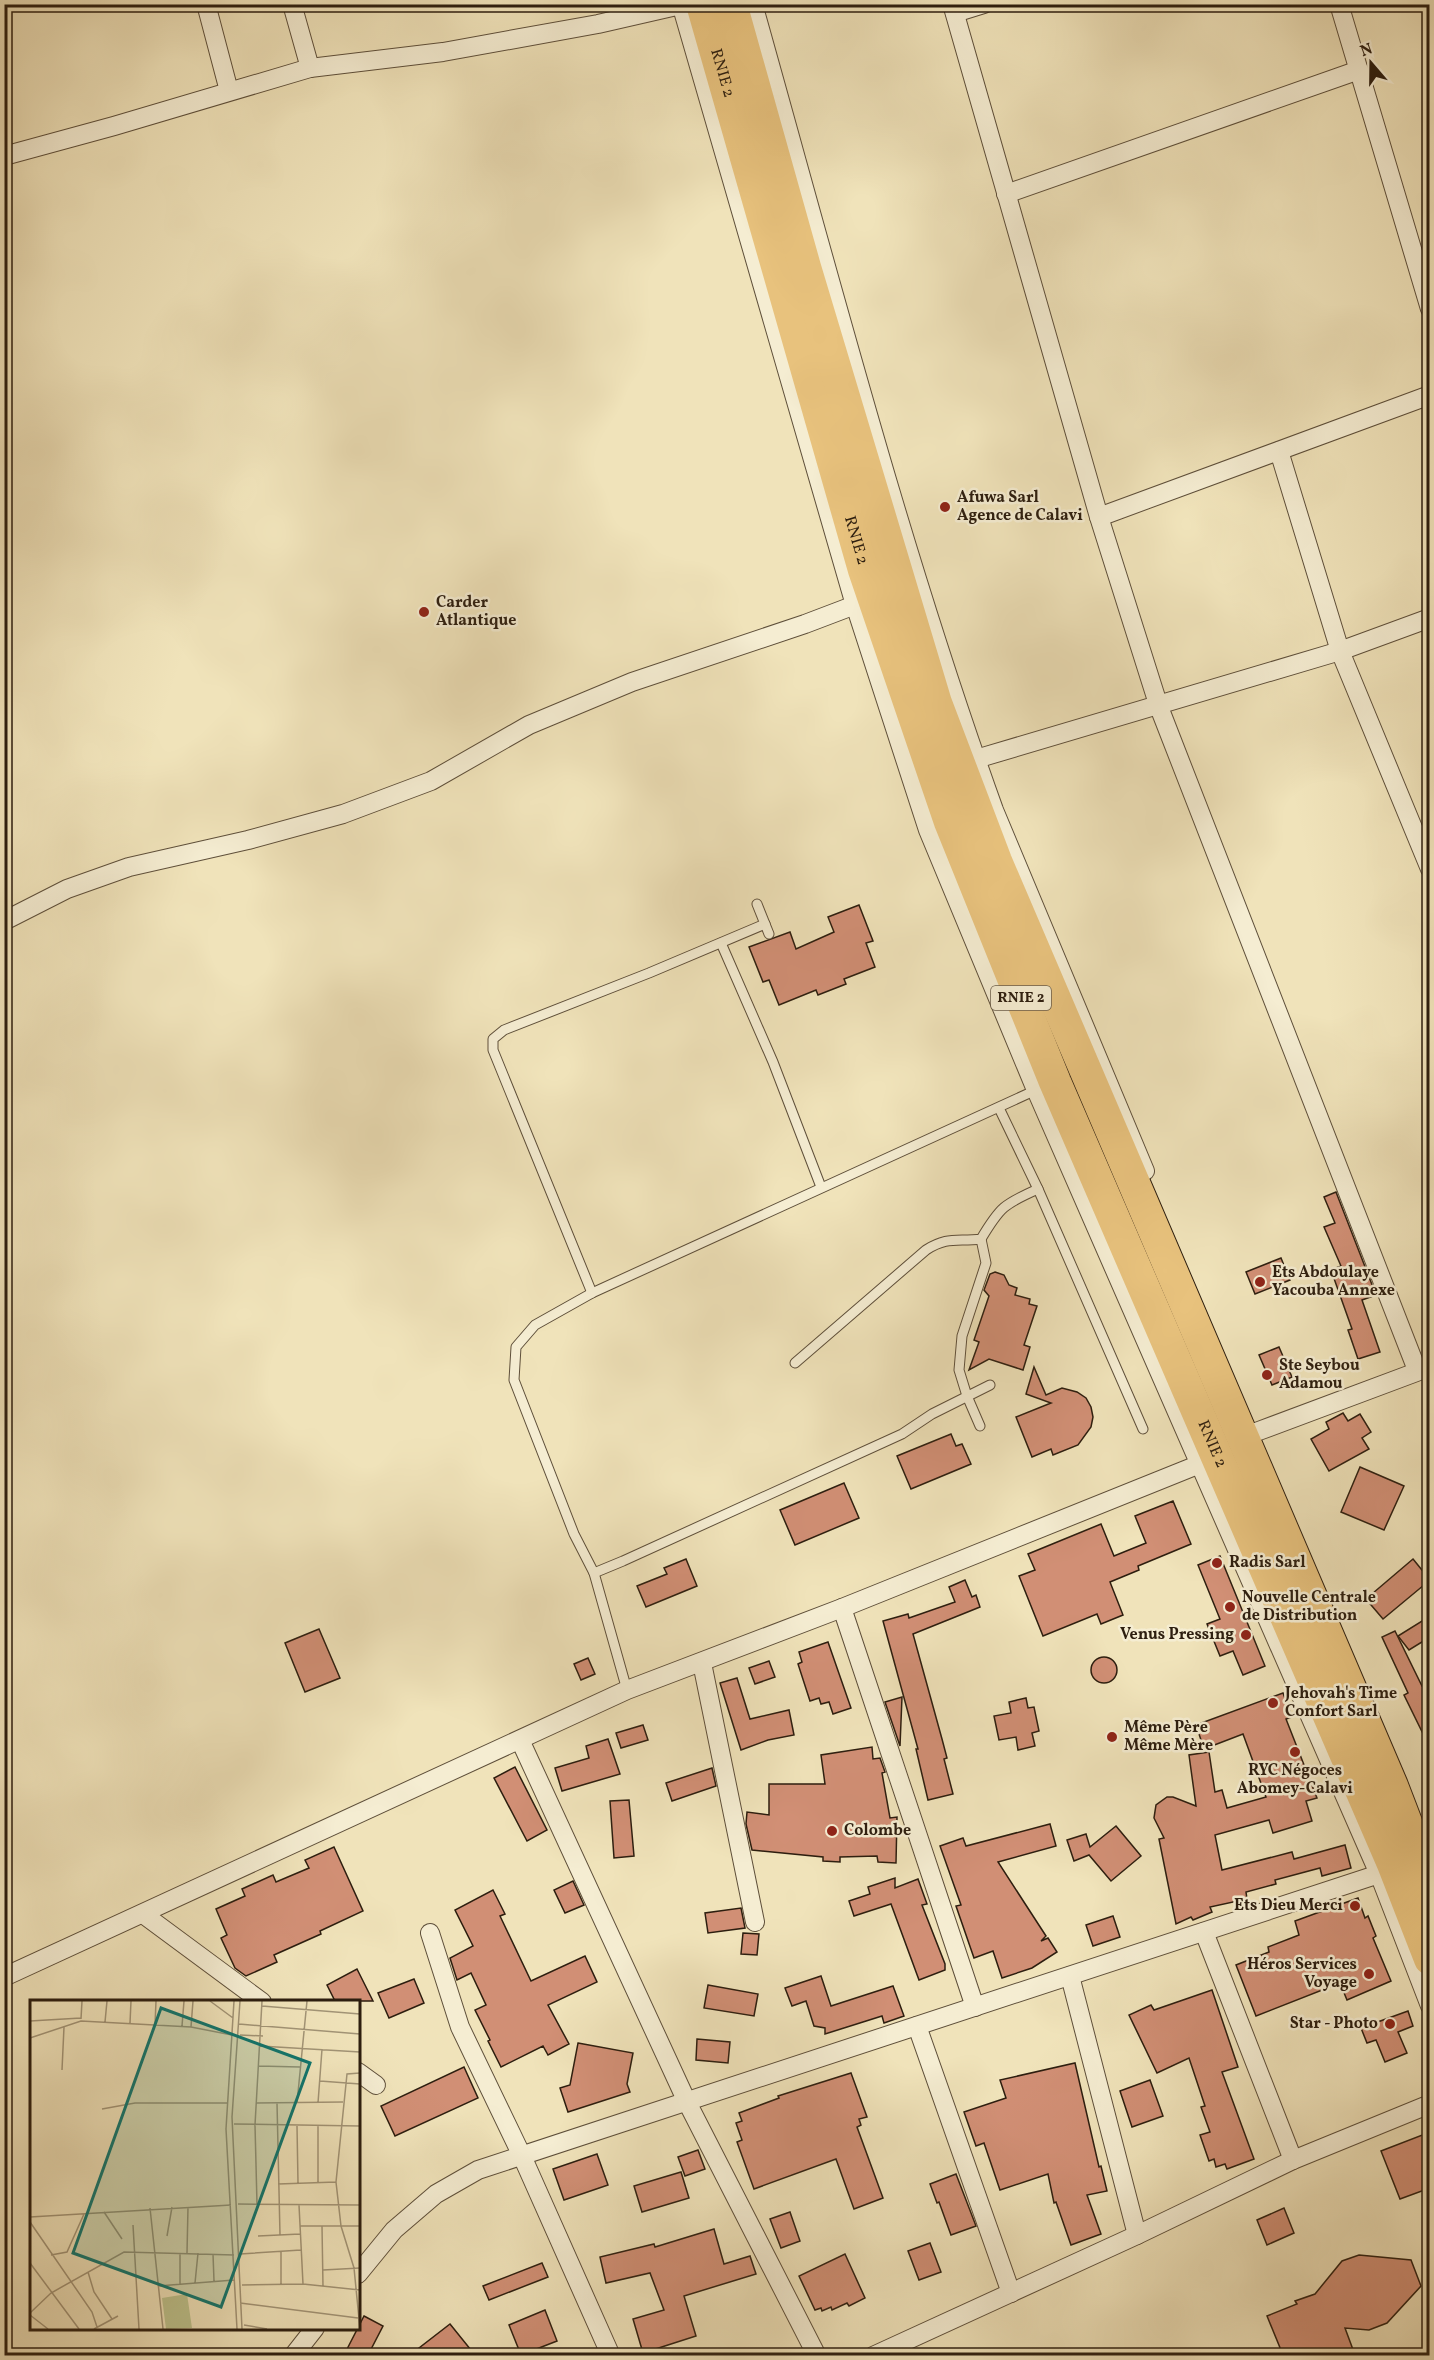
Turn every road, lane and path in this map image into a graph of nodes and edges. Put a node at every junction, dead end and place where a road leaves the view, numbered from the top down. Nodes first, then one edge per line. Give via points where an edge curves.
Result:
1 (206, 4) edge
2 (292, 4) edge
3 (702, 4) edge
4 (731, 4) edge
5 (753, 4) edge
6 (984, 4) edge
7 (1339, 4) edge
8 (681, 5) edge
9 (954, 9) edge
10 (310, 68) junction
11 (1359, 70) junction
12 (229, 91) junction
13 (4, 156) edge
14 (1006, 194) junction
15 (1430, 309) edge
16 (1430, 395) edge
17 (1279, 451) junction
18 (1099, 516) junction
19 (855, 605) junction
20 (1430, 618) edge
21 (1340, 651) junction
22 (1159, 706) junction
23 (975, 759) junction
24 (1430, 869) edge
25 (757, 904) dead end
26 (4, 921) edge
27 (765, 924) junction
28 (769, 934) dead end
29 (721, 942) junction
30 (1036, 1090) junction
31 (999, 1108) junction
32 (821, 1188) junction
33 (1038, 1189) junction
34 (981, 1239) junction
35 (592, 1293) junction
36 (795, 1363) dead end
37 (1423, 1369) edge
38 (990, 1385) dead end
39 (967, 1396) junction
40 (980, 1426) dead end
41 (1143, 1429) dead end
42 (1256, 1432) junction
43 (1200, 1464) junction
44 (594, 1573) junction
45 (842, 1608) junction
46 (702, 1663) junction
47 (627, 1690) junction
48 (520, 1740) junction
49 (1430, 1841) edge
50 (1379, 1874) junction
51 (1430, 1885) edge
52 (143, 1914) junction
53 (755, 1922) dead end
54 (1204, 1932) junction
55 (430, 1933) dead end
56 (1430, 1959) edge
57 (1070, 1976) junction
58 (4, 1977) edge
59 (261, 2000) edge
60 (1430, 2006) edge
61 (975, 2007) junction
62 (917, 2026) junction
63 (360, 2073) edge
64 (376, 2085) dead end
65 (687, 2102) junction
66 (1430, 2104) edge
67 (522, 2156) junction
68 (1293, 2160) junction
69 (1137, 2235) junction
70 (360, 2272) edge
71 (1011, 2293) junction
72 (313, 2330) edge
73 (293, 2355) edge
74 (612, 2355) edge
75 (817, 2355) edge
76 (873, 2355) edge

1 - 12 street
2 - 10 street
3 - 56 highway, RNIE 2 / RNIE 2 via 864,570 950,822 1055,1082 1384,1842
4 - 51 highway, RNIE 2 / RNIE 2 via 805,267 936,703 1001,872 1370,1734
5 - 23 street via 910,560
6 - 9 street
7 - 11 street
8 - 10 street via 443,52
8 - 19 street
9 - 14 street
10 - 12 street
11 - 14 street
11 - 15 street
12 - 13 street
14 - 18 street
16 - 17 street
17 - 18 street
17 - 21 street
18 - 22 street
19 - 26 street via 632,682 529,725 431,782 343,814 129,867 67,889
19 - 30 street via 928,830
20 - 21 street
21 - 22 street
21 - 24 street
22 - 23 street
22 - 37 street
23 - 42 street
25 - 27 lane
27 - 28 lane
27 - 29 lane
29 - 32 lane
29 - 35 lane via 504,1030 493,1039 493,1050
30 - 31 lane
30 - 43 street
31 - 32 lane
31 - 33 lane
32 - 35 lane
33 - 34 lane via 997,1211
33 - 41 lane
34 - 36 lane via 950,1239 926,1250
34 - 39 lane via 986,1263 962,1336 960,1357 959,1370
35 - 44 lane via 535,1325 516,1347 514,1380 574,1534
37 - 42 street
38 - 39 lane
39 - 40 lane
39 - 44 lane via 902,1434
42 - 49 street
43 - 45 street
43 - 50 street
44 - 47 lane
45 - 46 street
45 - 61 street
46 - 47 street
46 - 53 street
47 - 48 street
48 - 52 street
48 - 65 street
50 - 54 street
50 - 60 street
52 - 58 street
52 - 59 street
54 - 57 street
54 - 68 street
55 - 67 street via 460,2027
57 - 61 street
57 - 69 street
61 - 62 street
62 - 65 street
62 - 71 street
63 - 64 street
65 - 67 street
65 - 75 street
66 - 68 street
67 - 70 street via 478,2170 436,2194 394,2230
67 - 74 street
68 - 69 street
69 - 71 street
71 - 76 street
72 - 73 street

